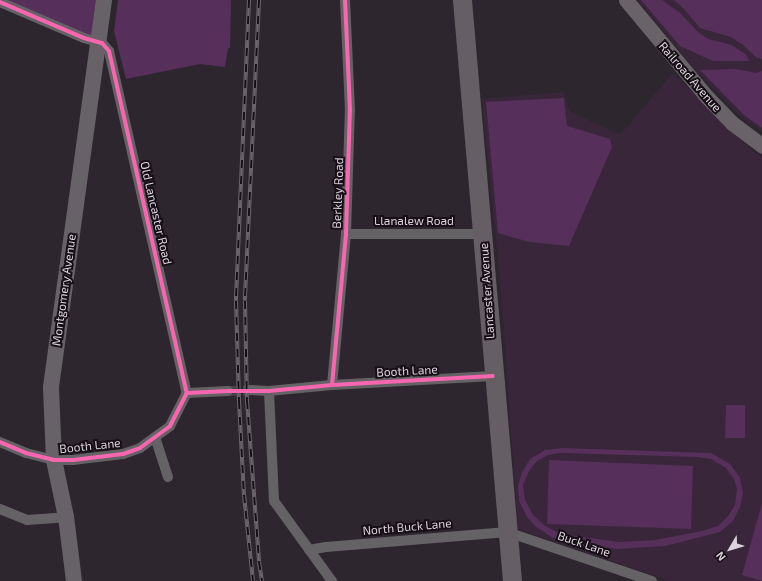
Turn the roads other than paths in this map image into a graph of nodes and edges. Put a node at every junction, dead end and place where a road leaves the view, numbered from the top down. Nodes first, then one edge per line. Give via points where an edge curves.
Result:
1 (104, 0) edge
2 (345, 0) edge
3 (462, 0) edge
4 (626, 0) edge
5 (0, 2) edge
6 (98, 42) junction
7 (762, 146) edge
8 (346, 234) junction
9 (482, 234) junction
10 (493, 376) junction
11 (332, 385) junction
12 (251, 390) tunnel mouth
13 (228, 391) tunnel mouth
14 (269, 391) junction
15 (187, 393) junction
16 (155, 437) junction
17 (0, 442) edge
18 (54, 460) junction
19 (168, 477) dead end
20 (0, 509) edge
21 (66, 517) junction
22 (507, 532) junction
23 (309, 550) junction
24 (74, 581) edge
25 (332, 581) edge
26 (512, 581) edge
27 (652, 581) edge

1 - 6 main road, Montgomery Avenue
2 - 8 street, Berkley Road via 350,110
3 - 9 highway, Lancaster Avenue
4 - 7 street, Railroad Avenue via 706,96 732,123
5 - 6 street
6 - 15 street, Old Lancaster Road via 106,47 111,56
6 - 18 main road, Montgomery Avenue via 51,387
8 - 9 street, Llanalew Road
8 - 11 street, Berkley Road
9 - 10 highway, Lancaster Avenue
10 - 11 street, Booth Lane
10 - 22 highway, Lancaster Avenue
11 - 14 street, Booth Lane
12 - 14 street, Booth Lane
13 - 15 street
14 - 23 street via 274,501
15 - 16 street, Booth Lane via 170,426
16 - 18 street, Booth Lane via 140,448 123,454
16 - 19 street
17 - 18 street, Booth Lane via 26,453
18 - 21 main road, Montgomery Avenue
20 - 21 street via 27,520
21 - 24 main road, Montgomery Avenue
22 - 23 street, North Buck Lane via 326,546
22 - 26 highway, Lancaster Avenue
22 - 27 street, Buck Lane
23 - 25 street

